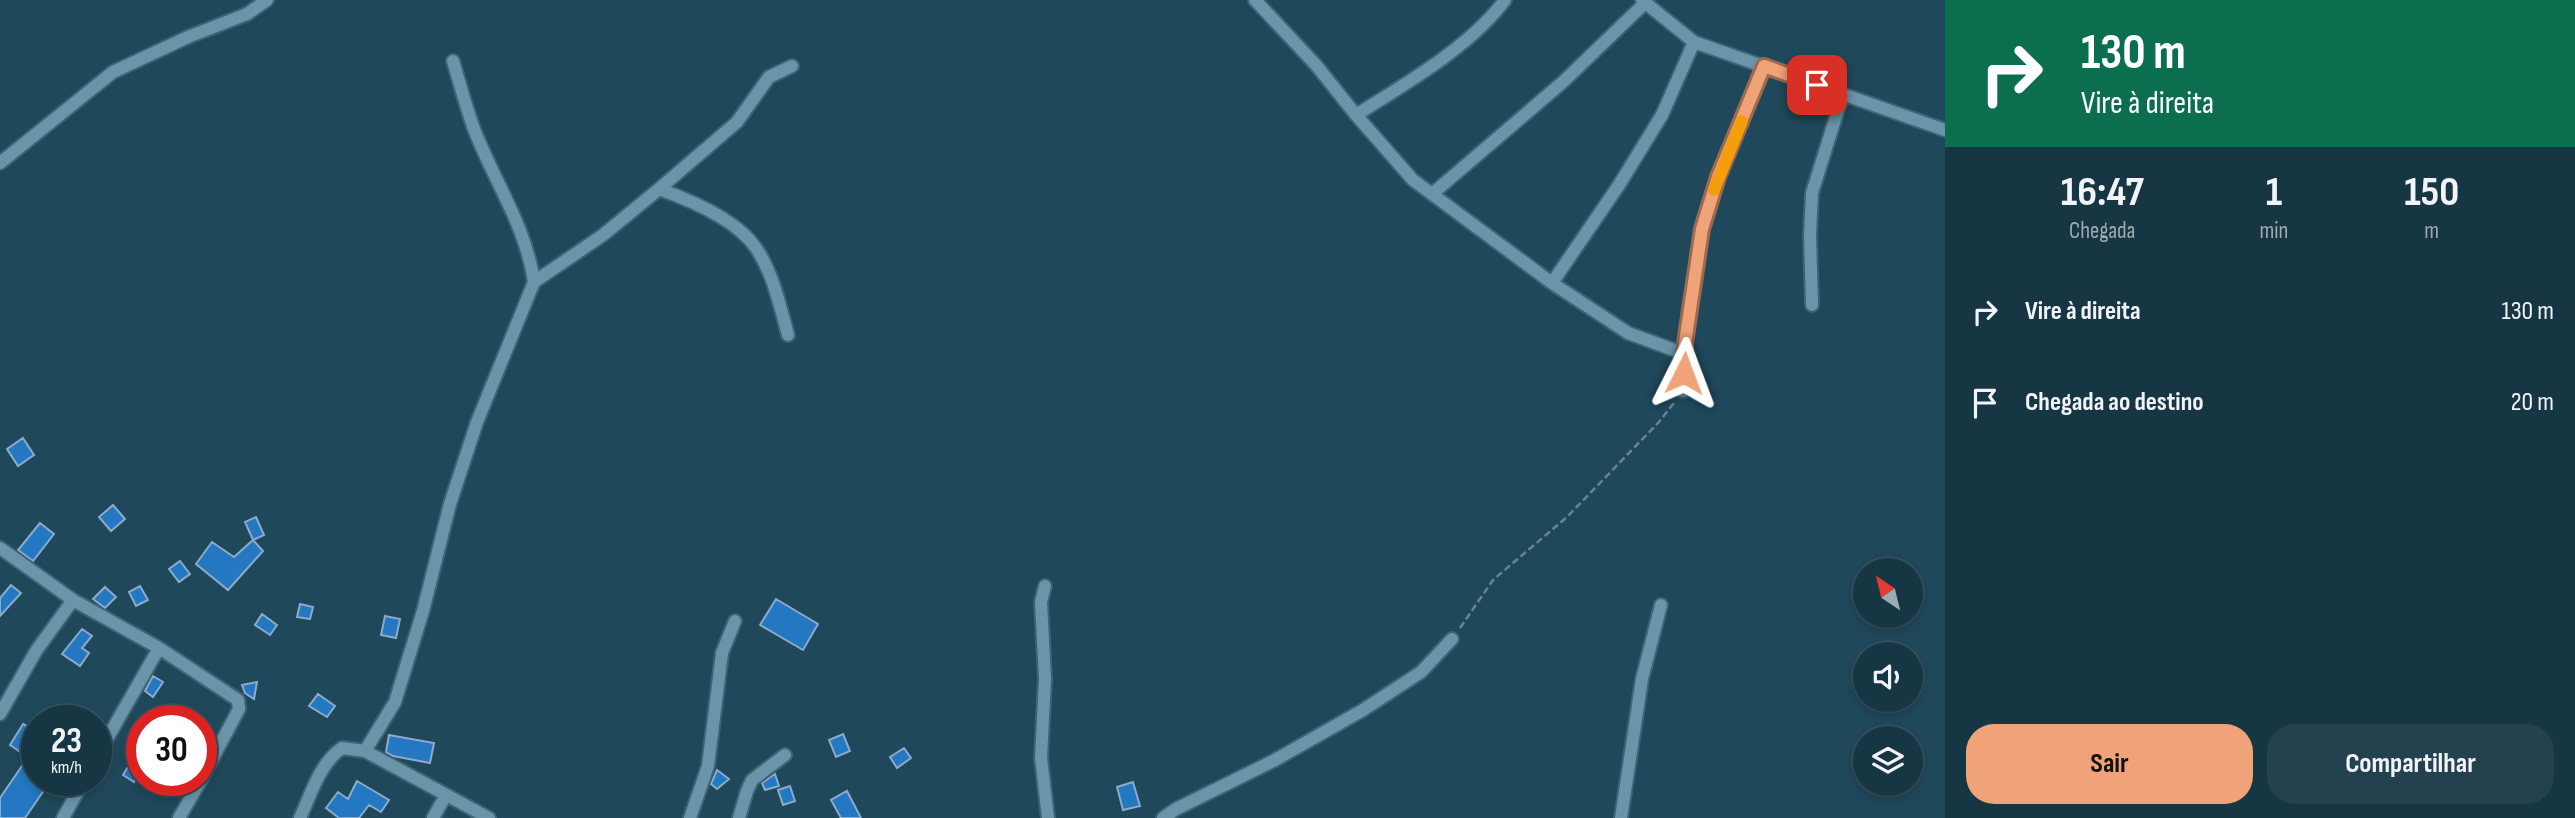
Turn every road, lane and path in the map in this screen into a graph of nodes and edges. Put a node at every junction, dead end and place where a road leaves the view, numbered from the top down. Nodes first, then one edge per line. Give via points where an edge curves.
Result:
1 (267, 0) edge
2 (1255, 0) edge
3 (1505, 0) edge
4 (1644, 1) edge
5 (1694, 42) junction
6 (453, 61) dead end
7 (792, 66) dead end
8 (1764, 66) junction
9 (1843, 94) junction
10 (1356, 115) junction
11 (1945, 130) edge
12 (0, 163) edge
13 (659, 189) junction
14 (1432, 194) junction
15 (534, 282) junction
16 (1552, 283) junction
17 (1812, 305) dead end
18 (788, 335) dead end
19 (1685, 354) junction
20 (1683, 391) joint
21 (0, 548) edge
22 (1045, 586) dead end
23 (74, 600) junction
24 (1661, 605) dead end
25 (735, 621) dead end
26 (1452, 639) joint
27 (159, 648) junction
28 (0, 714) edge
29 (112, 730) edge
30 (217, 750) edge
31 (365, 751) junction
32 (785, 755) dead end
33 (446, 795) junction
34 (75, 796) edge
35 (192, 796) edge
36 (63, 818) edge
37 (179, 818) edge
38 (300, 818) edge
39 (433, 818) edge
40 (489, 818) edge
41 (690, 818) edge
42 (739, 818) edge
43 (1048, 818) edge
44 (1163, 818) edge
45 (1621, 818) edge

1 - 12 street via 247,14 114,72
2 - 10 street via 1317,65
3 - 10 street via 1493,16 1430,67
4 - 5 street
4 - 14 street via 1564,81
5 - 8 street
5 - 16 street via 1662,115
6 - 15 street via 474,130 531,259
7 - 13 street via 769,76 737,122
8 - 9 street
8 - 19 street via 1718,177 1702,229
9 - 11 street
9 - 17 street via 1812,193
10 - 14 street via 1413,180
13 - 15 street
13 - 18 street via 738,229 756,248
14 - 16 street
15 - 31 street via 477,422 395,702
16 - 19 street via 1628,333
19 - 20 street
20 - 26 path via 1567,517 1493,580
21 - 23 street
22 - 43 street via 1041,602 1045,680 1041,758
23 - 27 street
23 - 28 street via 36,650
24 - 45 street via 1642,679
25 - 41 street via 722,653 708,766
26 - 44 street via 1421,671 1363,710
27 - 29 street
27 - 30 street via 238,700 239,709
31 - 33 street
31 - 38 street via 342,748 332,755
32 - 42 street via 752,780
33 - 39 street
33 - 40 street
34 - 36 street
35 - 37 street

